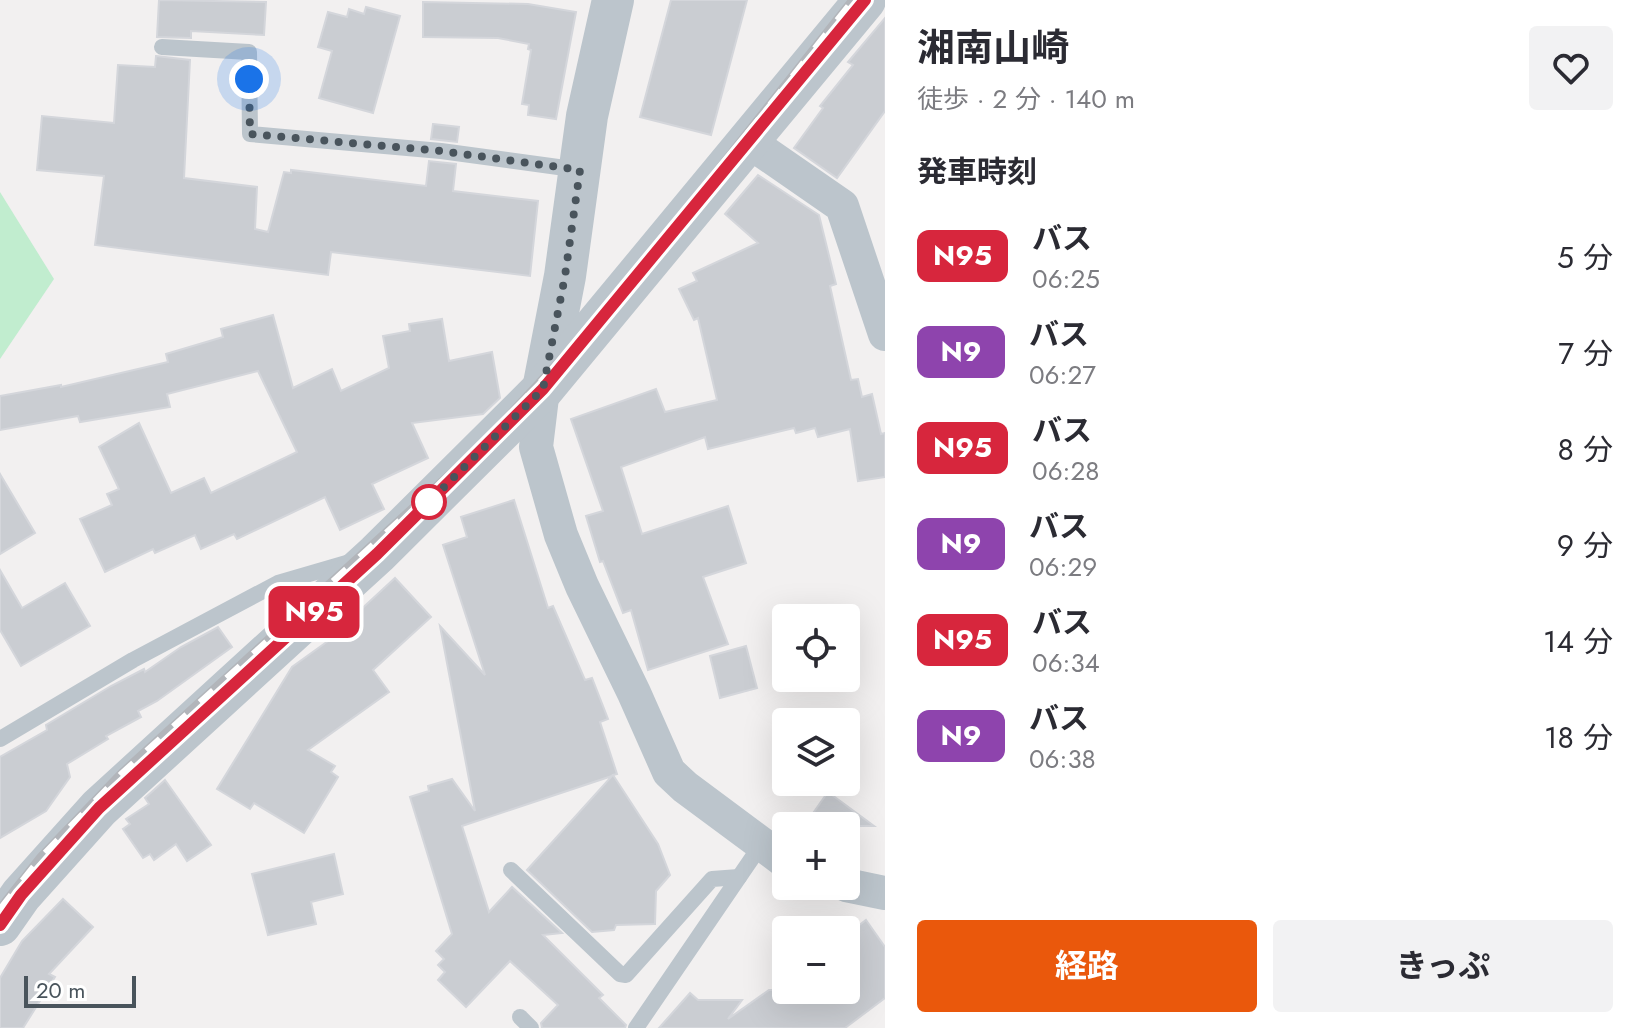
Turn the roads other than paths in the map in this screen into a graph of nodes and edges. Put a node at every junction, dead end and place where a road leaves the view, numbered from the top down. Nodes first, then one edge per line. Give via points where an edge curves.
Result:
1 (613, 0) edge
2 (865, 0) edge
3 (162, 47) dead end
4 (748, 141) junction
5 (580, 170) junction
6 (885, 334) edge
7 (543, 389) junction
8 (377, 554) junction
9 (0, 739) edge
10 (772, 852) edge
11 (772, 854) edge
12 (511, 870) dead end
13 (739, 877) junction
14 (860, 888) edge
15 (885, 893) edge
16 (0, 925) edge
17 (636, 1028) edge

1 - 5 street
2 - 4 street
3 - 5 lane via 249,52 250,134
4 - 6 street via 842,206
4 - 7 street
5 - 7 street
7 - 8 street
7 - 10 street via 536,447 561,535 652,738 677,780
8 - 9 lane via 278,583
8 - 16 street via 99,808
11 - 13 lane
12 - 13 lane via 626,975 712,879
13 - 17 lane
14 - 15 street

